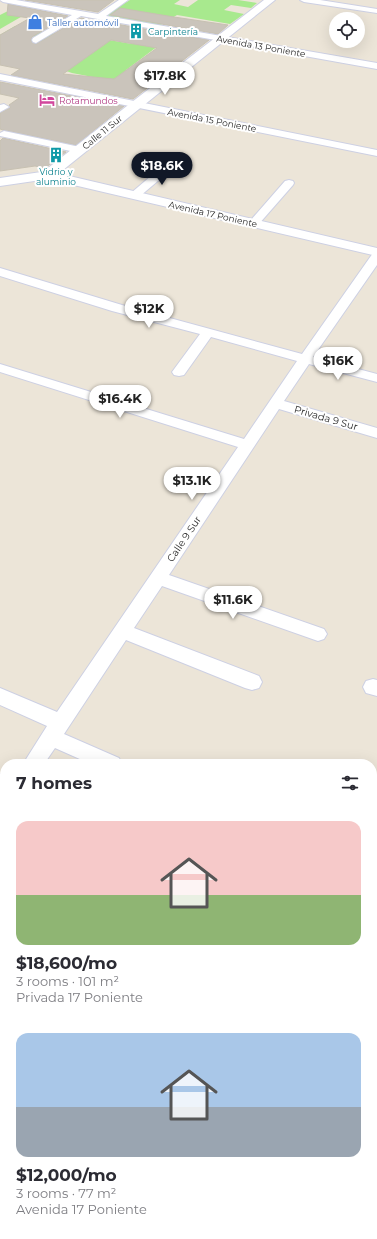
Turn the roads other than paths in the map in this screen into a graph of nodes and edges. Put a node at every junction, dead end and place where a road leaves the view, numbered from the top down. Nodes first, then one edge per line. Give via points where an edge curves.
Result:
1 (3, 0) edge
2 (124, 0) edge
3 (270, 0) edge
4 (304, 0) edge
5 (334, 2) edge
6 (377, 11) edge
7 (80, 13) junction
8 (99, 17) junction
9 (220, 39) junction
10 (36, 40) dead end
11 (377, 66) edge
12 (0, 77) edge
13 (136, 104) junction
14 (4, 134) dead end
15 (80, 150) junction
16 (377, 153) edge
17 (174, 161) dead end
18 (48, 175) junction
19 (0, 182) edge
20 (289, 183) dead end
21 (135, 195) junction
22 (254, 223) junction
23 (377, 252) edge
24 (377, 256) edge
25 (0, 272) edge
26 (208, 332) junction
27 (305, 359) junction
28 (0, 368) edge
29 (179, 372) dead end
30 (377, 378) edge
31 (275, 403) junction
32 (377, 433) edge
33 (247, 445) junction
34 (158, 578) junction
35 (122, 631) junction
36 (318, 634) dead end
37 (252, 682) dead end
38 (0, 696) edge
39 (56, 730) junction
40 (37, 759) edge
41 (104, 759) edge

1 - 7 street, Avenida 13 Poniente
2 - 8 street
3 - 9 street, Calle 11 Sur
4 - 5 street
5 - 6 street
7 - 8 street, Avenida 13 Poniente
7 - 10 street
8 - 9 street, Avenida 13 Poniente
9 - 11 street, Avenida 13 Poniente
9 - 13 street, Calle 11 Sur
12 - 13 street, Avenida 15 Poniente
13 - 15 street, Calle 11 Sur
13 - 16 street, Avenida 15 Poniente
14 - 15 street
15 - 18 street, Calle 11 Sur
17 - 21 street
18 - 19 street
18 - 21 street, Avenida 17 Poniente
20 - 22 street
21 - 22 street, Avenida 17 Poniente
22 - 23 street, Avenida 17 Poniente
24 - 27 street, Calle 9 Sur
25 - 26 street via 117,308
26 - 27 street
26 - 29 street
27 - 30 street
27 - 31 street, Calle 9 Sur
28 - 33 street
31 - 32 street, Privada 9 Sur
31 - 33 street, Calle 9 Sur
33 - 34 street, Calle 9 Sur
34 - 35 street, Calle 9 Sur
34 - 36 street
35 - 37 street
35 - 39 street, Calle 9 Sur
38 - 39 street
39 - 40 street, Calle 9 Sur
39 - 41 street

